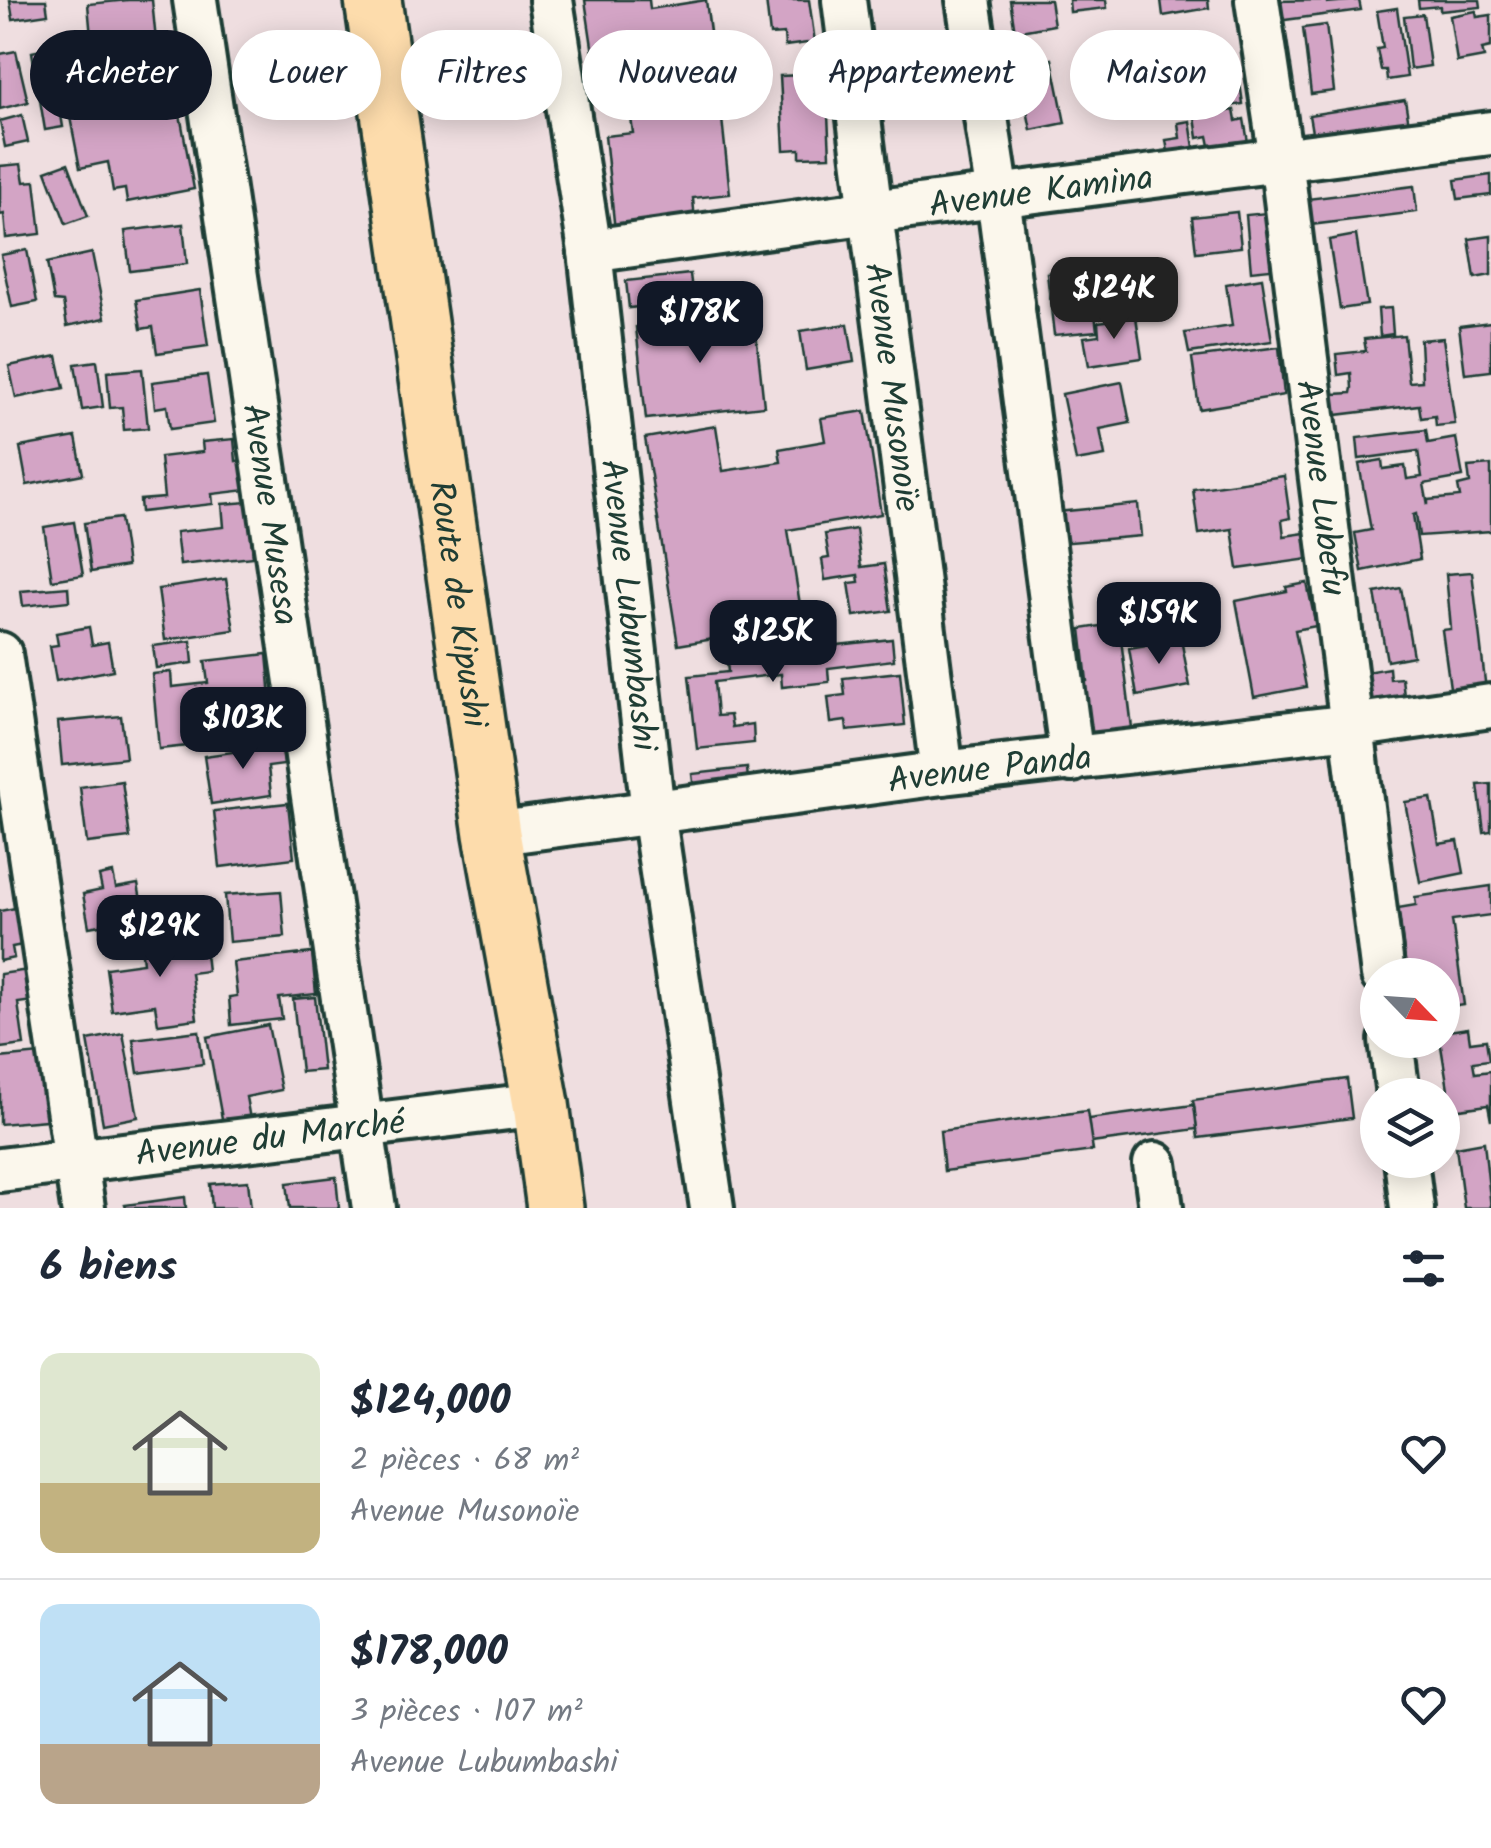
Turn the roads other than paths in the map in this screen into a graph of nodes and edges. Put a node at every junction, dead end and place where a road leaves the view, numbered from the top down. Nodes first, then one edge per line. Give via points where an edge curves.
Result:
1 (195, 0) edge
2 (373, 0) edge
3 (551, 0) edge
4 (844, 0) edge
5 (968, 0) edge
6 (1257, 0) edge
7 (1491, 133) edge
8 (1281, 159) junction
9 (998, 196) junction
10 (871, 212) junction
11 (590, 251) junction
12 (0, 654) edge
13 (1491, 706) edge
14 (1352, 726) junction
15 (1072, 760) junction
16 (942, 773) junction
17 (653, 812) junction
18 (492, 834) junction
19 (1381, 958) edge
20 (541, 1104) junction
21 (364, 1125) junction
22 (76, 1159) junction
23 (1155, 1164) dead end
24 (0, 1170) edge
25 (1408, 1178) edge
26 (83, 1208) edge
27 (374, 1208) edge
28 (555, 1208) edge
29 (712, 1208) edge
30 (1161, 1208) edge
31 (1412, 1208) edge

1 - 21 street, Avenue Musesa
2 - 18 highway, Route de Kipushi
3 - 11 street, Avenue Lubumbashi
4 - 10 street, Avenue Musonoïe
5 - 9 street
6 - 8 street, Avenue Lubefu
7 - 8 street, Avenue Kamina
8 - 9 street, Avenue Kamina
8 - 14 street, Avenue Lubefu
9 - 10 street, Avenue Kamina
9 - 15 street
10 - 11 street, Avenue Kamina
10 - 16 street, Avenue Musonoïe
11 - 17 street, Avenue Lubumbashi
12 - 22 street
13 - 14 street, Avenue Panda
14 - 15 street, Avenue Panda
14 - 19 street, Avenue Lubefu
15 - 16 street, Avenue Panda
16 - 17 street, Avenue Panda
17 - 18 street, Avenue Panda
17 - 29 street, Avenue Lubumbashi
18 - 20 highway, Route de Kipushi
20 - 21 street, Avenue du Marché
20 - 28 highway, Route de Kipushi
21 - 22 street, Avenue du Marché
21 - 27 street, Avenue Musesa
22 - 24 street, Avenue du Marché
22 - 26 street
23 - 30 street
25 - 31 street

